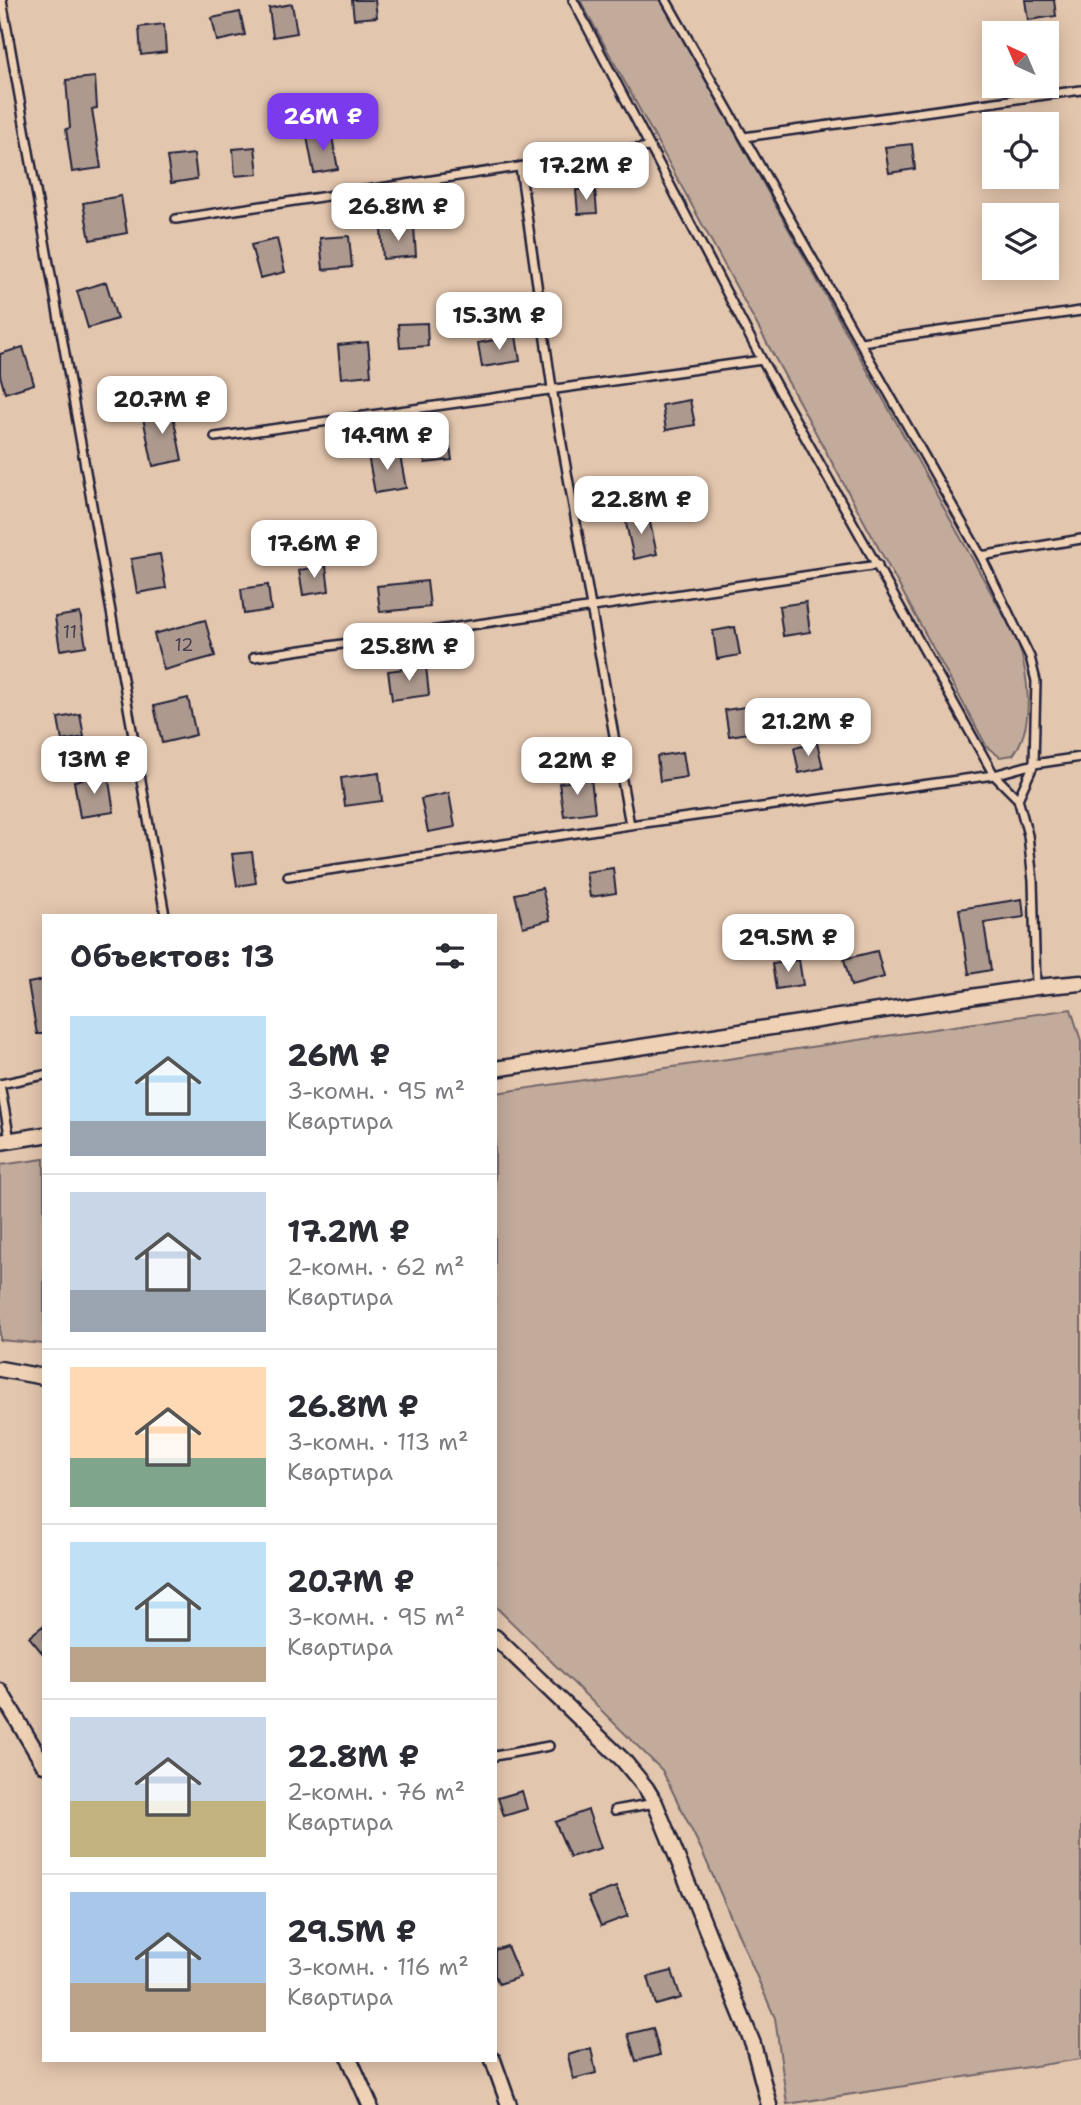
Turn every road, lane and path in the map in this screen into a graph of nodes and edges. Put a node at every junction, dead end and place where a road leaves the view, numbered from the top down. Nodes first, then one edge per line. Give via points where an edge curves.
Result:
1 (2, 0) edge
2 (573, 0) edge
3 (666, 0) edge
4 (1081, 90) edge
5 (744, 137) junction
6 (649, 147) junction
7 (520, 167) junction
8 (176, 219) dead end
9 (1081, 311) edge
10 (861, 342) junction
11 (762, 360) junction
12 (552, 388) junction
13 (215, 437) dead end
14 (1081, 539) edge
15 (981, 556) junction
16 (878, 565) junction
17 (590, 608) junction
18 (254, 657) dead end
19 (1081, 757) edge
20 (1034, 764) junction
21 (994, 775) junction
22 (1018, 799) junction
23 (630, 825) junction
24 (288, 876) dead end
25 (164, 914) edge
26 (1081, 983) edge
27 (1036, 987) junction
28 (497, 1069) edge
29 (42, 1074) edge
30 (0, 1084) edge
31 (42, 1135) edge
32 (5, 1141) edge
33 (0, 1369) edge
34 (42, 1377) edge
35 (497, 1639) edge
36 (0, 1691) edge
37 (549, 1746) dead end
38 (497, 1756) edge
39 (42, 1762) edge
40 (655, 1803) junction
41 (615, 1810) dead end
42 (351, 2062) edge
43 (494, 2062) edge
44 (370, 2105) edge
45 (509, 2105) edge
46 (769, 2105) edge

1 - 25 lane
2 - 6 lane
3 - 5 lane
4 - 5 lane
5 - 10 lane
6 - 7 lane
6 - 11 lane
7 - 8 lane
7 - 12 lane
9 - 10 lane
10 - 15 lane
11 - 12 lane
11 - 16 lane
12 - 13 lane
12 - 17 lane
14 - 15 lane
15 - 20 lane via 1030,657 1036,681
16 - 17 lane
16 - 21 lane
17 - 18 lane
17 - 23 lane
19 - 20 lane
20 - 21 lane
20 - 22 lane
21 - 22 lane
21 - 23 lane
22 - 27 lane via 1033,881
23 - 24 lane
26 - 27 street
27 - 28 street
29 - 30 lane
30 - 32 lane
31 - 32 street
33 - 34 street
35 - 40 street via 623,1760
36 - 39 street
37 - 38 lane
40 - 41 lane
40 - 46 street via 753,2044
42 - 44 street
43 - 45 street

